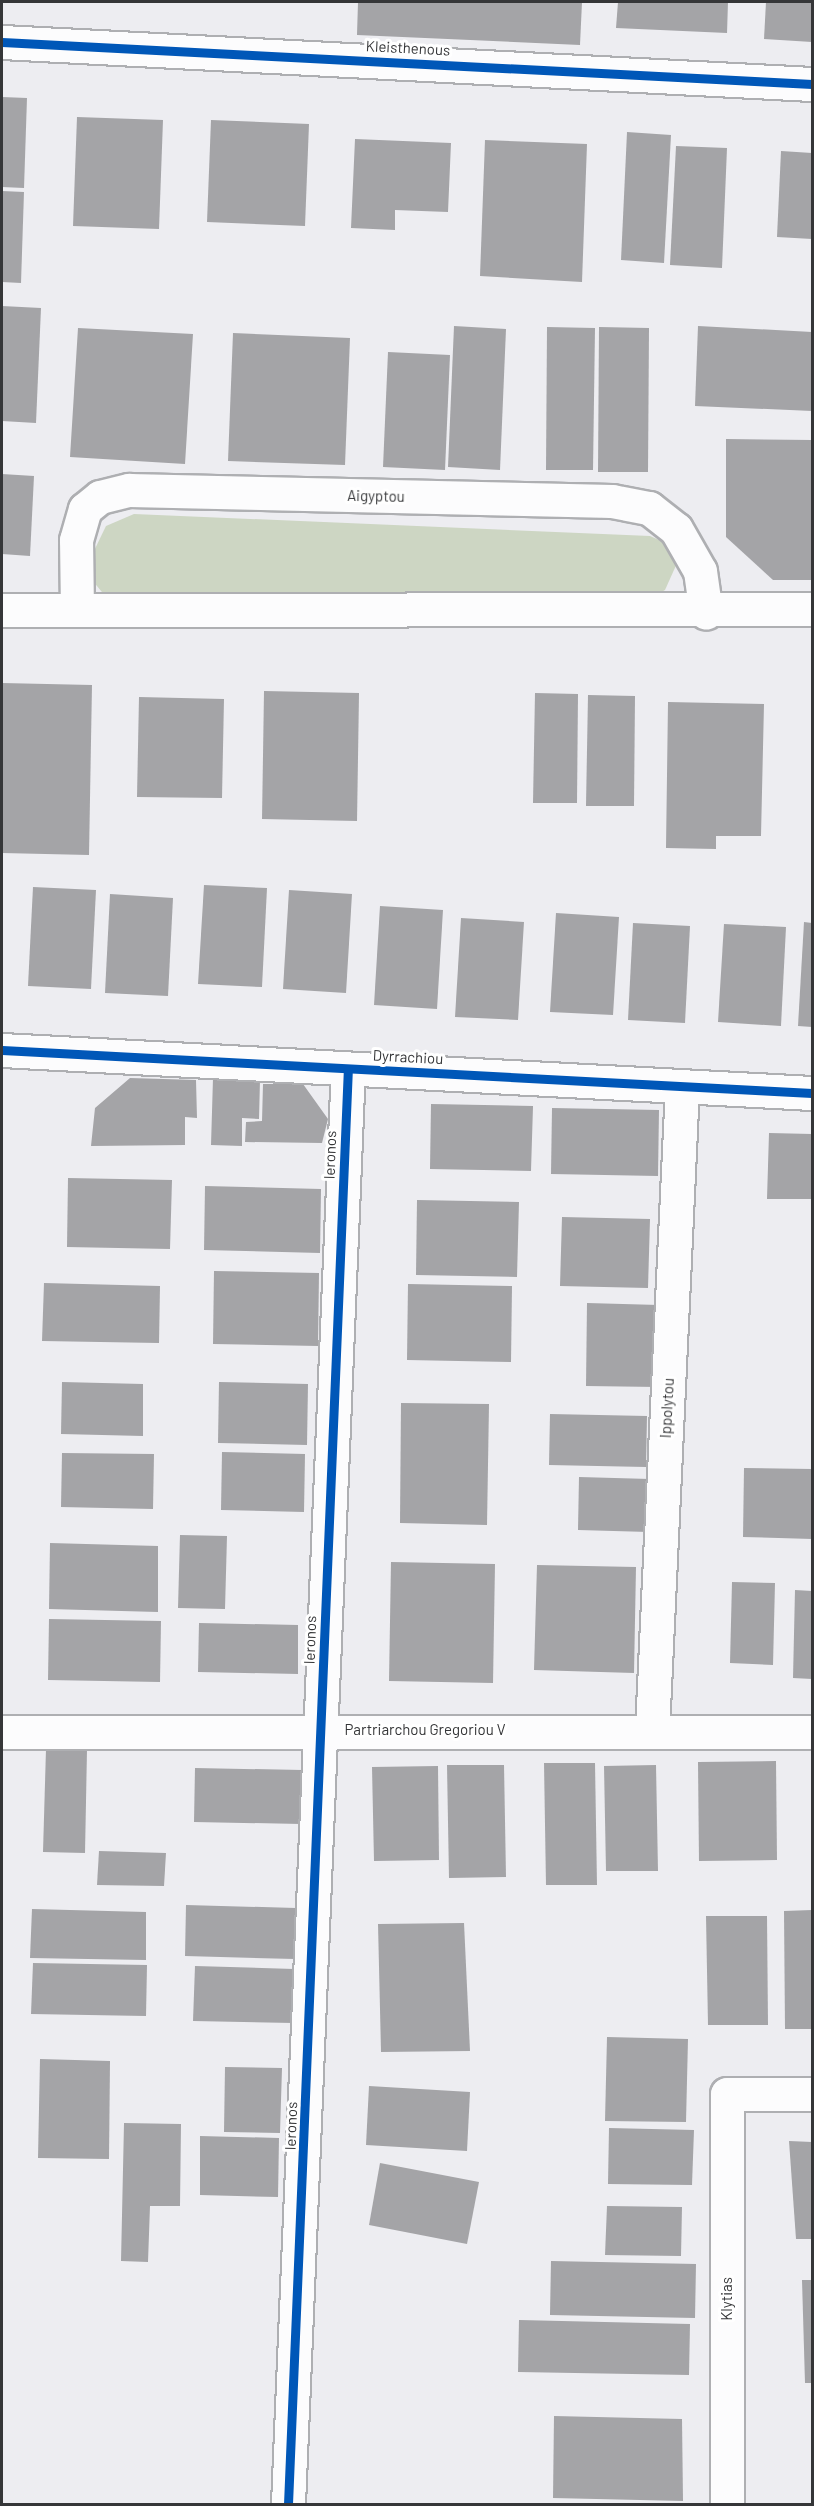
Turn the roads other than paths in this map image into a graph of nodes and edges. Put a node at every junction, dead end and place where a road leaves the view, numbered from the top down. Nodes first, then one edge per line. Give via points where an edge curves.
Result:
1 (2, 42) edge
2 (813, 84) edge
3 (813, 609) edge
4 (2, 610) edge
5 (77, 610) junction
6 (706, 613) junction
7 (2, 1050) edge
8 (348, 1069) junction
9 (682, 1087) junction
10 (813, 1093) edge
11 (321, 1730) junction
12 (652, 1730) junction
13 (2, 1732) edge
14 (813, 1732) edge
15 (813, 2094) edge
16 (288, 2505) edge
17 (727, 2505) edge

1 - 2 street, Kleisthenous
3 - 6 street
4 - 5 street
5 - 6 street
5 - 6 street, Aigyptou via 76,540 85,509 100,497 129,490 612,501 649,508 676,529 700,571
7 - 8 street, Dyrrachiou
8 - 9 street, Dyrrachiou
8 - 11 street, Ieronos
9 - 10 street, Dyrrachiou
9 - 12 street, Ippolytou
11 - 12 street, Partriarchou Gregoriou V
11 - 13 street, Partriarchou Gregoriou V
11 - 16 street, Ieronos
12 - 14 street, Partriarchou Gregoriou V
15 - 17 street, Klytias via 727,2094

